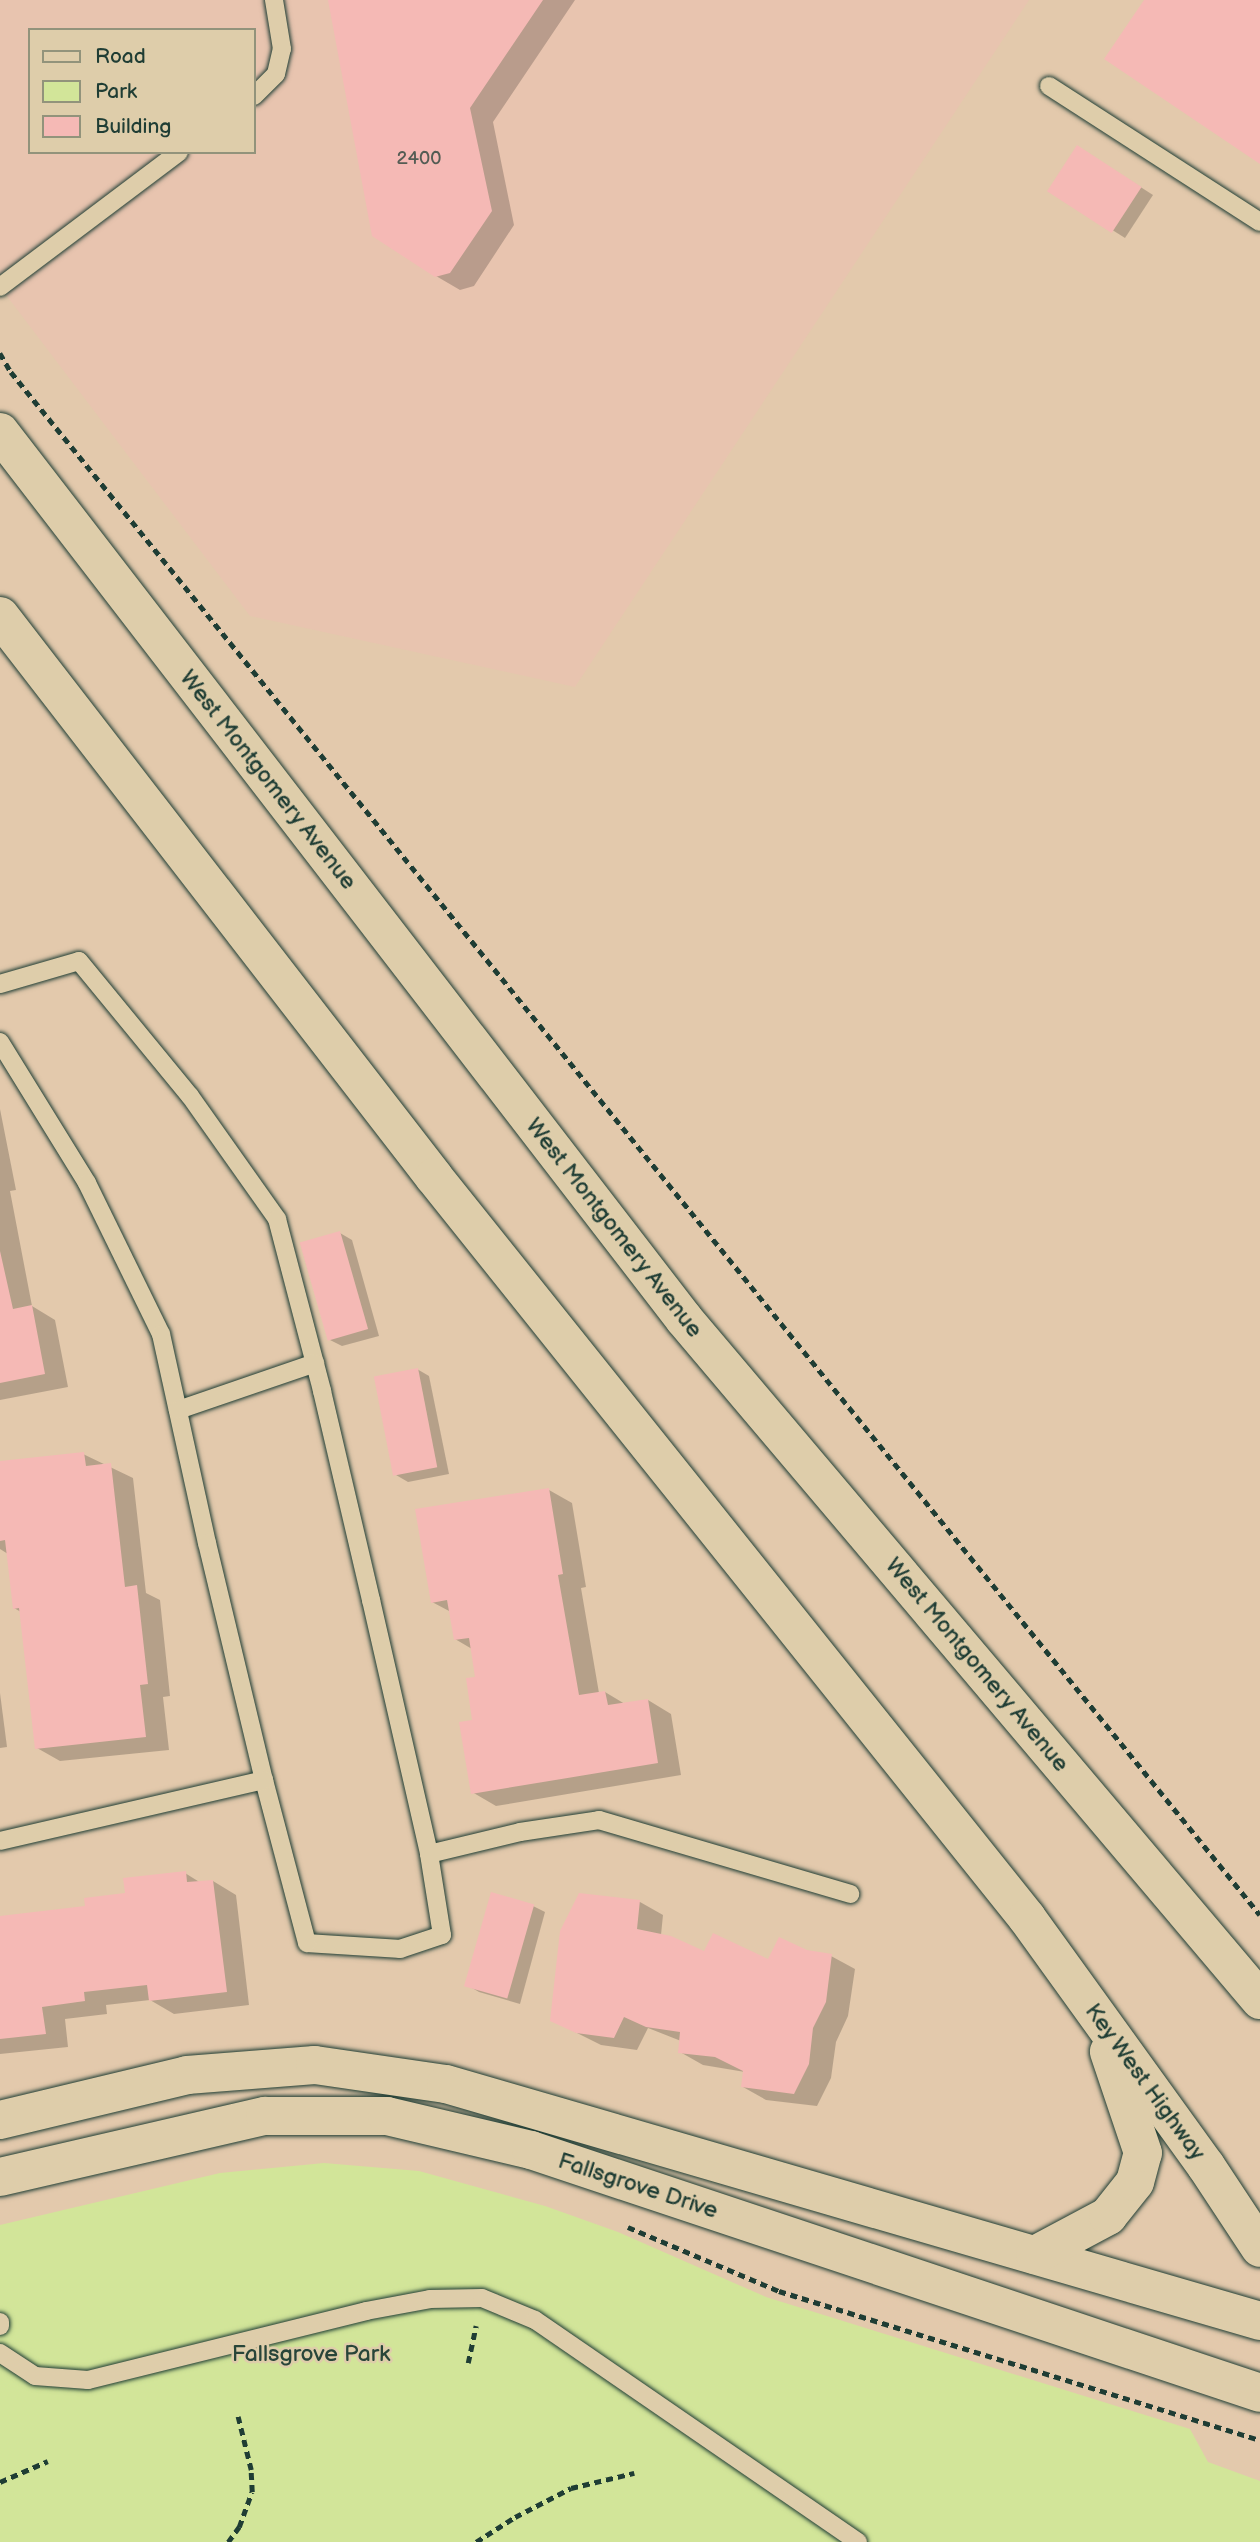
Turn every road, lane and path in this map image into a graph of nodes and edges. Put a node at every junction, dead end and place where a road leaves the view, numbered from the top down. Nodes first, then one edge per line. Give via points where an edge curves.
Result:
1 (274, 0) edge
2 (1049, 86) dead end
3 (256, 94) edge
4 (176, 154) edge
5 (1260, 222) edge
6 (0, 287) edge
7 (0, 353) edge
8 (0, 432) edge
9 (0, 616) edge
10 (0, 984) edge
11 (0, 1042) edge
12 (315, 1363) junction
13 (178, 1410) junction
14 (264, 1780) junction
15 (0, 1841) edge
16 (429, 1854) junction
17 (850, 1894) dead end
18 (1260, 1915) edge
19 (1259, 1998) edge
20 (1096, 2014) junction
21 (0, 2120) edge
22 (0, 2176) edge
23 (620, 2223) dead end
24 (1260, 2248) edge
25 (1035, 2255) junction
26 (482, 2298) junction
27 (1260, 2321) edge
28 (0, 2353) edge
29 (468, 2363) dead end
30 (1260, 2393) edge
31 (238, 2417) dead end
32 (1260, 2440) edge
33 (48, 2460) dead end
34 (634, 2473) dead end
35 (0, 2482) edge
36 (228, 2542) edge
37 (476, 2542) edge
38 (858, 2542) edge

1 - 3 lane via 282,49 276,74
2 - 5 lane
4 - 6 lane
7 - 18 path
8 - 19 main road, West Montgomery Avenue via 684,1319
9 - 20 main road, Key West Highway via 434,1177 1027,1918
10 - 12 lane via 79,961 190,1096 277,1219
11 - 13 lane via 87,1183 161,1334
12 - 13 lane
12 - 16 lane
13 - 14 lane
14 - 15 lane
14 - 16 lane via 307,1943 400,1949 442,1936
16 - 17 lane via 520,1832 598,1820
20 - 24 main road, Key West Highway
20 - 25 main road via 1143,2153 1135,2182 1108,2216
21 - 25 main road, Fallsgrove Drive via 187,2075 315,2065 446,2084
22 - 30 main road, Fallsgrove Drive via 265,2116 387,2116 531,2150
23 - 32 path via 779,2291
25 - 27 main road, Fallsgrove Drive
26 - 28 lane via 430,2300 366,2311 88,2380 35,2376
26 - 29 path
26 - 38 lane via 535,2320
31 - 36 path via 252,2492
33 - 35 path
34 - 37 path via 571,2488

